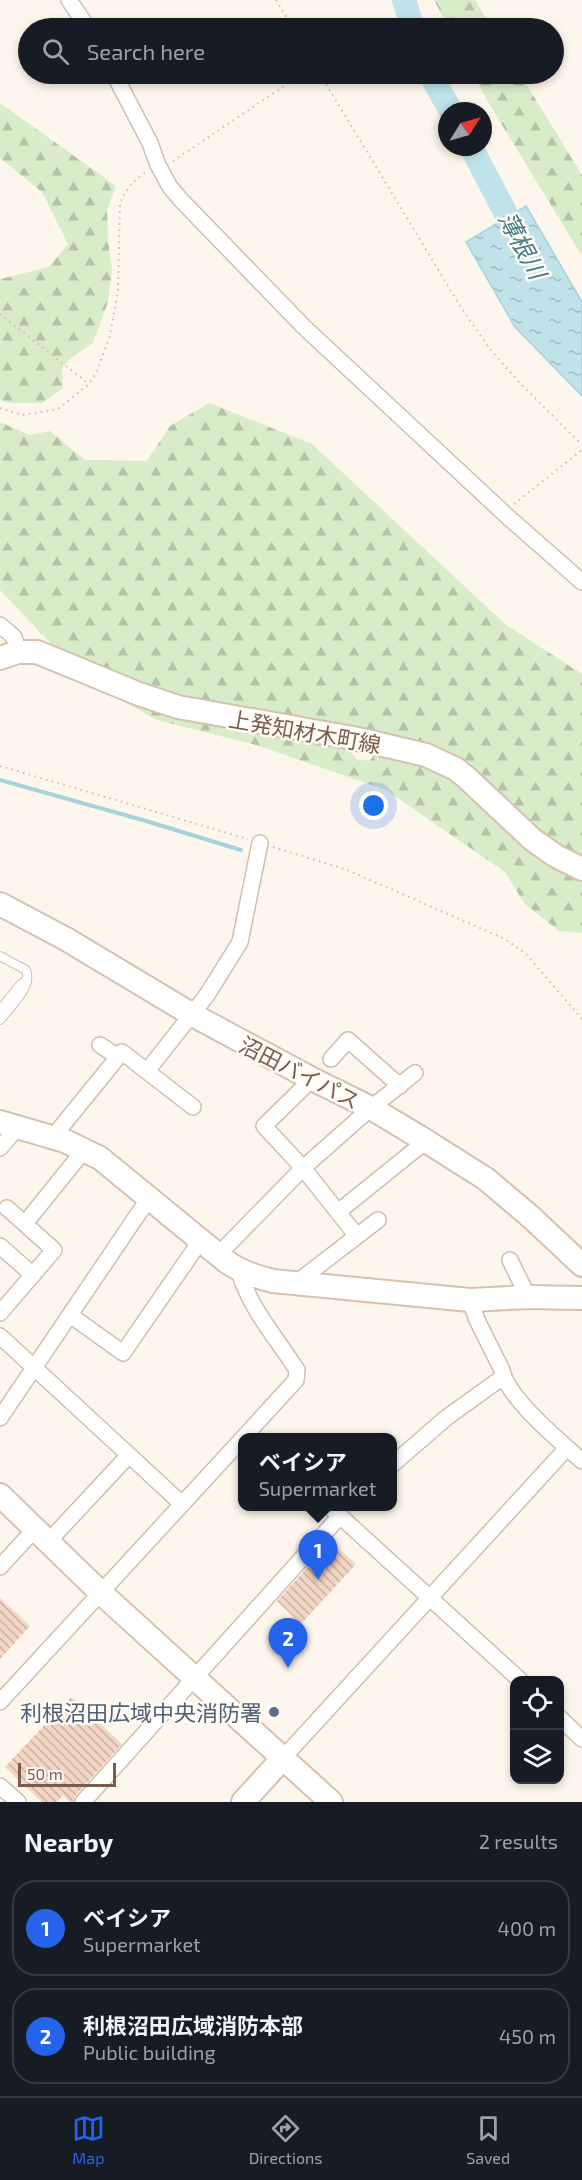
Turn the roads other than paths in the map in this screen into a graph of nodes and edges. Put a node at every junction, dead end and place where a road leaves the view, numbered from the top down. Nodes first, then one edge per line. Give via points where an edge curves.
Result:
1 (69, 0) edge
2 (81, 18) edge
3 (119, 84) edge
4 (582, 582) edge
5 (0, 625) edge
6 (9, 655) edge
7 (260, 843) road end
8 (582, 869) edge
9 (0, 904) edge
10 (0, 956) edge
11 (28, 979) junction
12 (0, 1010) edge
13 (190, 1014) junction
14 (0, 1020) edge
15 (100, 1045) dead end
16 (118, 1057) junction
17 (331, 1059) dead end
18 (147, 1071) junction
19 (415, 1073) dead end
20 (312, 1079) junction
21 (399, 1086) junction
22 (194, 1107) dead end
23 (371, 1108) junction
24 (9, 1124) edge
25 (53, 1137) junction
26 (426, 1141) junction
27 (0, 1148) edge
28 (85, 1149) junction
29 (303, 1167) junction
30 (149, 1198) junction
31 (7, 1208) dead end
32 (338, 1212) junction
33 (31, 1215) dead end
34 (378, 1220) dead end
35 (356, 1235) junction
36 (201, 1240) junction
37 (0, 1246) edge
38 (218, 1255) junction
39 (510, 1260) dead end
40 (582, 1265) edge
41 (239, 1271) junction
42 (33, 1275) junction
43 (296, 1283) junction
44 (0, 1288) edge
45 (528, 1296) junction
46 (582, 1298) edge
47 (12, 1299) junction
48 (470, 1300) junction
49 (0, 1313) edge
50 (70, 1315) junction
51 (0, 1336) edge
52 (34, 1368) junction
53 (503, 1377) junction
54 (0, 1418) edge
55 (250, 1433) edge
56 (238, 1445) edge
57 (567, 1448) junction
58 (129, 1455) junction
59 (397, 1461) edge
60 (582, 1461) edge
61 (0, 1496) edge
62 (182, 1504) junction
63 (337, 1514) edge
64 (41, 1535) junction
65 (0, 1567) edge
66 (100, 1592) junction
67 (431, 1597) junction
68 (515, 1676) edge
69 (196, 1677) junction
70 (0, 1702) edge
71 (564, 1722) edge
72 (582, 1739) edge
73 (283, 1758) junction
74 (0, 1785) edge
75 (18, 1802) edge
76 (84, 1802) edge
77 (243, 1802) edge
78 (331, 1802) edge

1 - 2 street
3 - 4 street via 159,167 181,200 304,327
5 - 6 street via 14,638
6 - 8 street, 上発知材木町線 via 37,652 187,710 358,739 426,755 456,769 544,849
7 - 13 street via 240,942 207,995
9 - 13 street, 沼田バイパス
10 - 11 lane via 26,970
11 - 12 lane
11 - 14 lane
13 - 18 street
13 - 20 street, 沼田バイパス
15 - 16 street
16 - 18 street via 122,1052
16 - 25 street
17 - 21 street via 348,1040
18 - 22 street
19 - 21 street
20 - 23 street, 沼田バイパス
20 - 29 street via 264,1126
21 - 23 street
23 - 26 street, 沼田バイパス
23 - 29 street
24 - 25 street
24 - 27 street
25 - 28 street
26 - 32 street
26 - 40 street, 沼田バイパス via 486,1179
28 - 30 street via 110,1164
28 - 33 street
29 - 32 street
29 - 38 street
30 - 36 street
30 - 50 street
31 - 42 street via 54,1250
32 - 35 street
34 - 35 street
35 - 43 street
36 - 38 street
36 - 50 street via 123,1353
37 - 42 street
38 - 41 street
39 - 45 street
41 - 43 street
41 - 55 street via 263,1324 297,1370 296,1380
42 - 47 street
43 - 48 street
44 - 47 street
45 - 46 street
45 - 48 street
47 - 49 street
48 - 53 street
50 - 52 street
51 - 52 street
52 - 54 street
52 - 58 street
53 - 57 street via 523,1406
53 - 59 street via 446,1418
56 - 62 street
57 - 60 street
57 - 67 street
58 - 62 street
58 - 64 street
61 - 64 street
62 - 66 street
63 - 67 street
63 - 69 street
64 - 65 street
64 - 66 street
66 - 69 street
66 - 70 street
67 - 68 street
67 - 73 street
69 - 73 street
69 - 76 street
71 - 72 street
73 - 77 street
73 - 78 street
74 - 75 street

